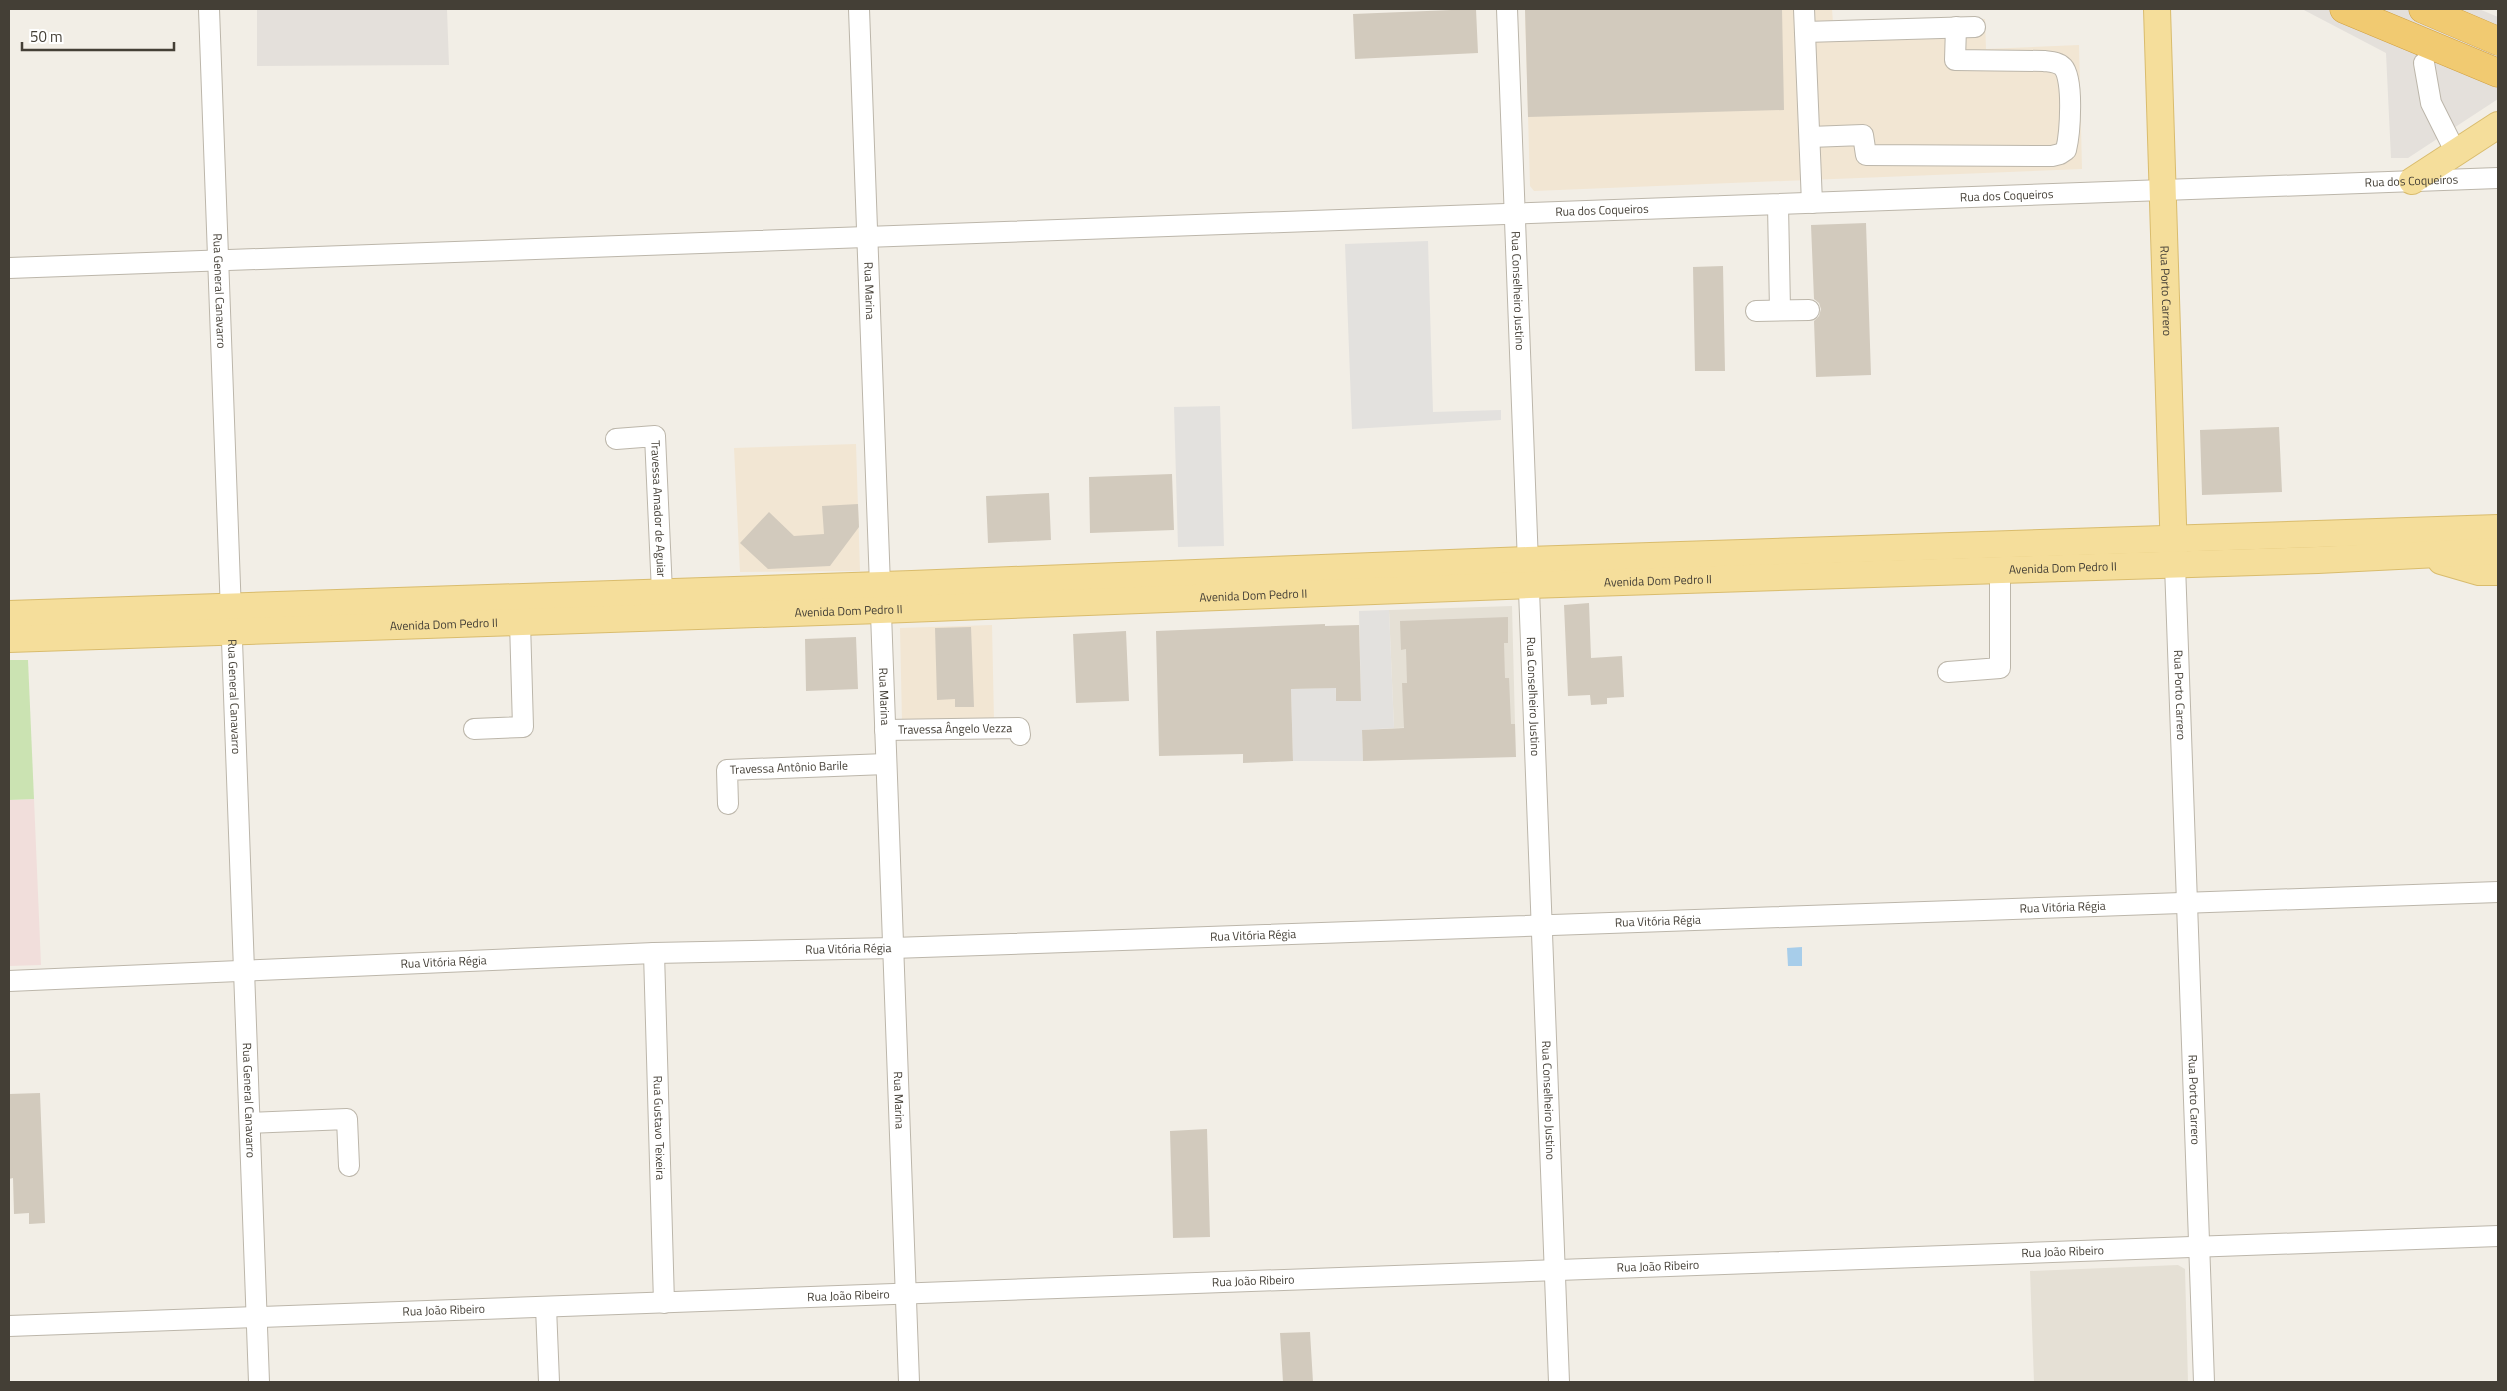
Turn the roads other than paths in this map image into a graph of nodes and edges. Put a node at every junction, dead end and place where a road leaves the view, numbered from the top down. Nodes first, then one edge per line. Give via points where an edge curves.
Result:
1 (210, 9) edge
2 (858, 9) edge
3 (1507, 9) edge
4 (1804, 9) edge
5 (2156, 9) edge
6 (2344, 9) edge
7 (2422, 9) edge
8 (1805, 32) junction
9 (2498, 41) edge
10 (2424, 63) dead end
11 (2498, 73) edge
12 (2498, 125) edge
13 (1810, 138) junction
14 (2455, 151) junction
15 (2498, 178) edge
16 (2412, 181) junction
17 (2163, 192) junction
18 (1812, 203) junction
19 (1778, 205) junction
20 (1514, 214) junction
21 (867, 237) junction
22 (220, 261) junction
23 (9, 268) edge
24 (1780, 310) junction
25 (1809, 310) dead end
26 (1756, 311) dead end
27 (616, 438) dead end
28 (2173, 538) junction
29 (2496, 540) edge
30 (2174, 565) junction
31 (2000, 570) junction
32 (1529, 573) junction
33 (662, 592) junction
34 (880, 598) junction
35 (232, 605) junction
36 (9, 614) edge
37 (520, 622) junction
38 (233, 631) junction
39 (9, 639) edge
40 (1948, 672) dead end
41 (474, 729) dead end
42 (885, 730) junction
43 (1020, 734) dead end
44 (886, 764) junction
45 (728, 804) dead end
46 (2498, 892) edge
47 (2186, 902) junction
48 (1542, 925) junction
49 (893, 948) junction
50 (654, 953) junction
51 (245, 972) junction
52 (9, 981) edge
53 (250, 1122) junction
54 (349, 1166) dead end
55 (2498, 1236) edge
56 (2199, 1247) junction
57 (1554, 1270) junction
58 (907, 1294) junction
59 (664, 1303) junction
60 (546, 1307) junction
61 (257, 1318) junction
62 (9, 1326) edge
63 (259, 1382) edge
64 (548, 1382) edge
65 (909, 1382) edge
66 (1558, 1382) edge
67 (2204, 1382) edge

1 - 22 street, Rua General Canavarro
2 - 21 street, Rua Marina
3 - 20 street, Rua Conselheiro Justino
4 - 8 street
5 - 17 main road, Rua Porto Carrero
6 - 11 highway
7 - 9 highway
8 - 13 street
8 - 13 street via 1965,27 1955,60 2044,61 2057,63 2068,77 2069,139 2066,150 2052,156 1866,155 1863,135
10 - 14 street via 2431,103
12 - 14 main road
13 - 18 street
14 - 16 main road
15 - 16 street, Rua dos Coqueiros
16 - 17 street, Rua dos Coqueiros
17 - 18 street, Rua dos Coqueiros
17 - 28 main road, Rua Porto Carrero
18 - 19 street, Rua dos Coqueiros
19 - 20 street, Rua dos Coqueiros
19 - 24 street
20 - 21 street, Rua dos Coqueiros
20 - 32 street, Rua Conselheiro Justino
21 - 22 street, Rua dos Coqueiros
21 - 34 street, Rua Marina
22 - 23 street, Rua dos Coqueiros
22 - 35 street, Rua General Canavarro
24 - 25 street
24 - 26 street
27 - 33 street, Travessa Amador de Aguiar via 655,436
28 - 29 main road, Avenida Dom Pedro II via 2422,530 2472,511
28 - 30 main road, Rua Porto Carrero
28 - 32 main road, Avenida Dom Pedro II
29 - 30 main road, Avenida Dom Pedro II via 2423,556
30 - 31 main road, Avenida Dom Pedro II
30 - 47 street, Rua Porto Carrero
31 - 32 main road, Avenida Dom Pedro II
31 - 40 street via 2000,668
32 - 34 main road, Avenida Dom Pedro II
32 - 48 street, Rua Conselheiro Justino
33 - 34 main road, Avenida Dom Pedro II
33 - 35 main road, Avenida Dom Pedro II
34 - 37 main road, Avenida Dom Pedro II
34 - 42 street, Rua Marina
35 - 36 main road, Avenida Dom Pedro II
35 - 38 street, Rua General Canavarro
37 - 38 main road, Avenida Dom Pedro II
37 - 41 street via 523,727
38 - 39 main road, Avenida Dom Pedro II
38 - 51 street, Rua General Canavarro
42 - 43 street, Travessa Ângelo Vezza via 1020,728
42 - 44 street, Rua Marina
44 - 45 street, Travessa Antônio Barile via 727,770
44 - 49 street, Rua Marina
46 - 47 street, Rua Vitória Régia
47 - 48 street, Rua Vitória Régia
47 - 56 street, Rua Porto Carrero
48 - 49 street, Rua Vitória Régia
48 - 57 street, Rua Conselheiro Justino
49 - 50 street, Rua Vitória Régia
49 - 58 street, Rua Marina
50 - 51 street, Rua Vitória Régia
50 - 59 street, Rua Gustavo Teixeira
51 - 52 street, Rua Vitória Régia
51 - 53 street, Rua General Canavarro
53 - 54 street via 347,1119
53 - 61 street, Rua General Canavarro
55 - 56 street, Rua João Ribeiro
56 - 57 street, Rua João Ribeiro
56 - 67 street, Rua Porto Carrero
57 - 58 street, Rua João Ribeiro
57 - 66 street, Rua Conselheiro Justino
58 - 59 street, Rua João Ribeiro
58 - 65 street, Rua Marina
59 - 60 street, Rua João Ribeiro
60 - 61 street, Rua João Ribeiro
60 - 64 street
61 - 62 street, Rua João Ribeiro
61 - 63 street, Rua General Canavarro

